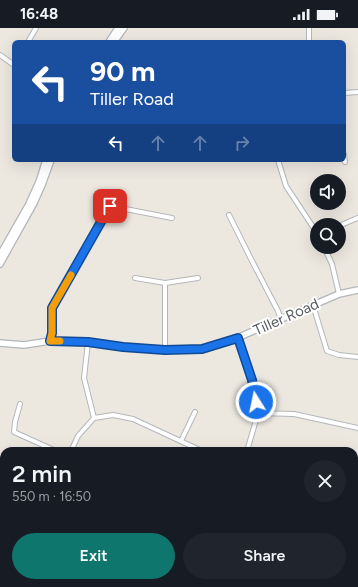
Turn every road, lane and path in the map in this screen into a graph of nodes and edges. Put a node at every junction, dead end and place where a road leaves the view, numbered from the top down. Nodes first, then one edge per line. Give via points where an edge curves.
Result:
1 (36, 28) edge
2 (118, 28) edge
3 (124, 28) edge
4 (309, 28) edge
5 (29, 40) edge
6 (110, 40) edge
7 (115, 40) edge
8 (309, 40) edge
9 (0, 55) edge
10 (12, 64) edge
11 (358, 92) edge
12 (346, 93) edge
13 (45, 162) edge
14 (50, 162) edge
15 (279, 162) edge
16 (229, 215) dead end
17 (172, 218) dead end
18 (358, 218) edge
19 (310, 222) edge
20 (346, 223) edge
21 (327, 254) edge
22 (0, 255) edge
23 (0, 264) edge
24 (135, 278) dead end
25 (198, 278) dead end
26 (165, 283) junction
27 (358, 290) edge
28 (339, 294) junction
29 (313, 305) junction
30 (281, 319) junction
31 (238, 338) junction
32 (50, 341) junction
33 (0, 342) edge
34 (88, 342) junction
35 (165, 350) junction
36 (358, 357) edge
37 (20, 404) dead end
38 (195, 412) dead end
39 (258, 413) junction
40 (94, 418) junction
41 (358, 428) edge
42 (181, 441) junction
43 (47, 447) edge
44 (73, 447) edge
45 (194, 447) edge
46 (248, 447) edge

1 - 5 street
2 - 6 street
3 - 7 street
4 - 8 street
9 - 10 street
11 - 12 street
13 - 22 street via 29,204
14 - 23 street via 34,203
15 - 19 street via 286,186
16 - 30 street
17 - 32 street via 110,206 52,308
18 - 20 street
21 - 28 street
24 - 26 street
25 - 26 street
26 - 35 street
27 - 28 street, Tiller Road
28 - 29 street, Tiller Road
29 - 30 street, Tiller Road
29 - 36 street via 327,351
30 - 31 street, Tiller Road
31 - 35 street, Tiller Road via 202,349
31 - 39 street via 252,380
32 - 33 street, Tiller Road via 24,345
32 - 34 street, Tiller Road
34 - 35 street, Tiller Road
34 - 40 street via 84,378
37 - 43 street via 14,432
38 - 42 street
39 - 41 street via 294,414
39 - 46 street
40 - 42 street via 113,415 133,419
40 - 44 street via 78,436
42 - 45 street

